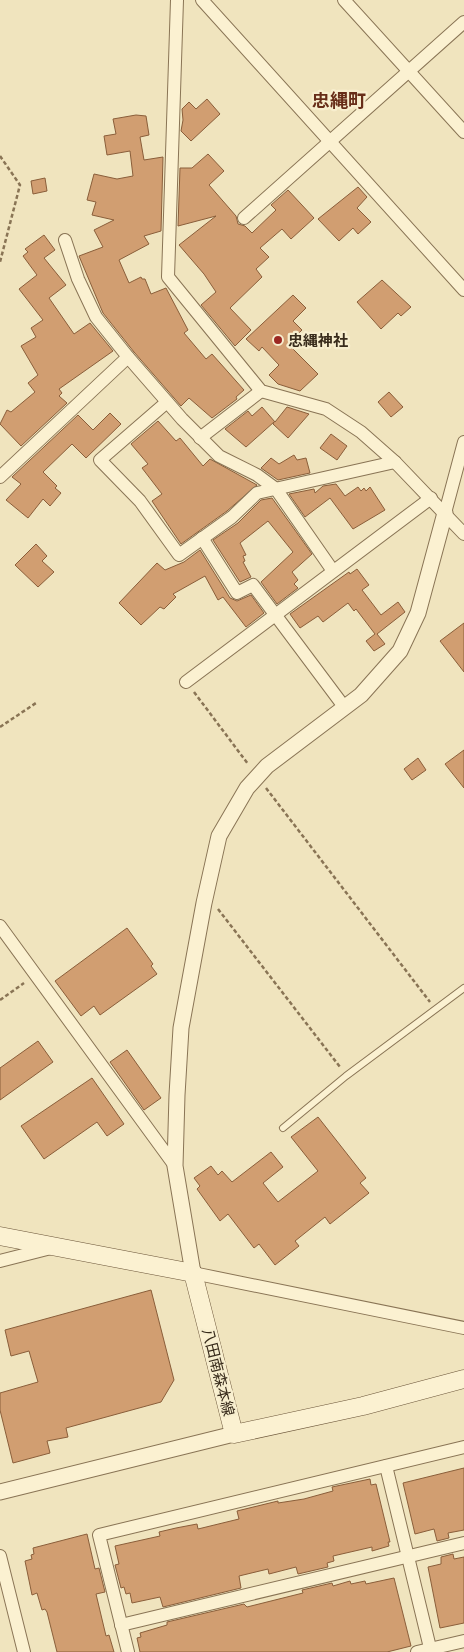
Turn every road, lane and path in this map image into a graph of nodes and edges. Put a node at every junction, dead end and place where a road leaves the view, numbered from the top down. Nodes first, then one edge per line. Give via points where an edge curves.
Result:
1 (177, 0) edge
2 (202, 0) edge
3 (344, 0) edge
4 (464, 22) edge
5 (408, 71) junction
6 (464, 132) edge
7 (330, 142) junction
8 (0, 156) edge
9 (244, 218) dead end
10 (65, 240) dead end
11 (0, 262) edge
12 (464, 290) edge
13 (128, 357) junction
14 (261, 391) junction
15 (167, 402) junction
16 (200, 438) junction
17 (464, 442) edge
18 (395, 462) junction
19 (0, 477) edge
20 (276, 489) junction
21 (430, 498) junction
22 (445, 512) junction
23 (464, 534) edge
24 (202, 538) junction
25 (333, 571) junction
26 (276, 615) junction
27 (186, 682) joint
28 (36, 703) dead end
29 (345, 708) junction
30 (0, 727) edge
31 (257, 777) junction
32 (204, 903) junction
33 (0, 926) edge
34 (35, 975) junction
35 (464, 988) edge
36 (0, 1000) edge
37 (436, 1009) junction
38 (346, 1076) junction
39 (283, 1128) dead end
40 (175, 1166) junction
41 (0, 1236) edge
42 (55, 1247) junction
43 (0, 1260) edge
44 (194, 1273) junction
45 (464, 1328) edge
46 (464, 1379) edge
47 (234, 1434) junction
48 (464, 1447) edge
49 (386, 1466) junction
50 (0, 1492) edge
51 (464, 1543) edge
52 (0, 1556) edge
53 (408, 1557) junction
54 (13, 1608) junction
55 (0, 1611) edge
56 (121, 1625) junction
57 (464, 1641) edge
58 (430, 1650) edge
59 (24, 1652) edge
60 (128, 1652) edge
61 (417, 1652) edge

1 - 14 street via 168,277
2 - 7 street
3 - 5 street
4 - 5 street
5 - 6 street
5 - 7 street
7 - 9 street
7 - 12 street
8 - 11 path via 20,184
10 - 13 street via 96,317
13 - 15 street
13 - 19 street
14 - 16 street
14 - 18 street via 326,409 361,432
15 - 16 street
15 - 24 street via 100,460 140,501 179,555
16 - 20 street via 218,456
17 - 22 street
18 - 20 street
18 - 21 street
20 - 24 street via 257,493 232,517
20 - 25 street
21 - 22 street
21 - 25 street
22 - 23 street
22 - 29 street via 418,613 400,652
24 - 26 street via 237,593 253,584
25 - 26 street
26 - 27 street
26 - 29 street
27 - 31 path
28 - 30 path
29 - 31 street
31 - 32 street via 219,836
31 - 37 path
32 - 38 path via 219,909
32 - 40 street via 181,1028
33 - 34 street
34 - 36 path
34 - 40 street
35 - 37 lane
37 - 38 lane
38 - 39 lane
40 - 44 street
41 - 42 main road
42 - 43 street
42 - 44 main road
44 - 45 street
44 - 47 main road, 八田南森本線
46 - 47 main road, 八田南森本線 via 362,1406
47 - 50 street
48 - 49 street
49 - 53 street
49 - 56 street via 99,1535
51 - 53 street
52 - 54 street
53 - 56 street
53 - 58 street
54 - 55 street
54 - 59 street
56 - 60 street
57 - 58 street
58 - 61 street

